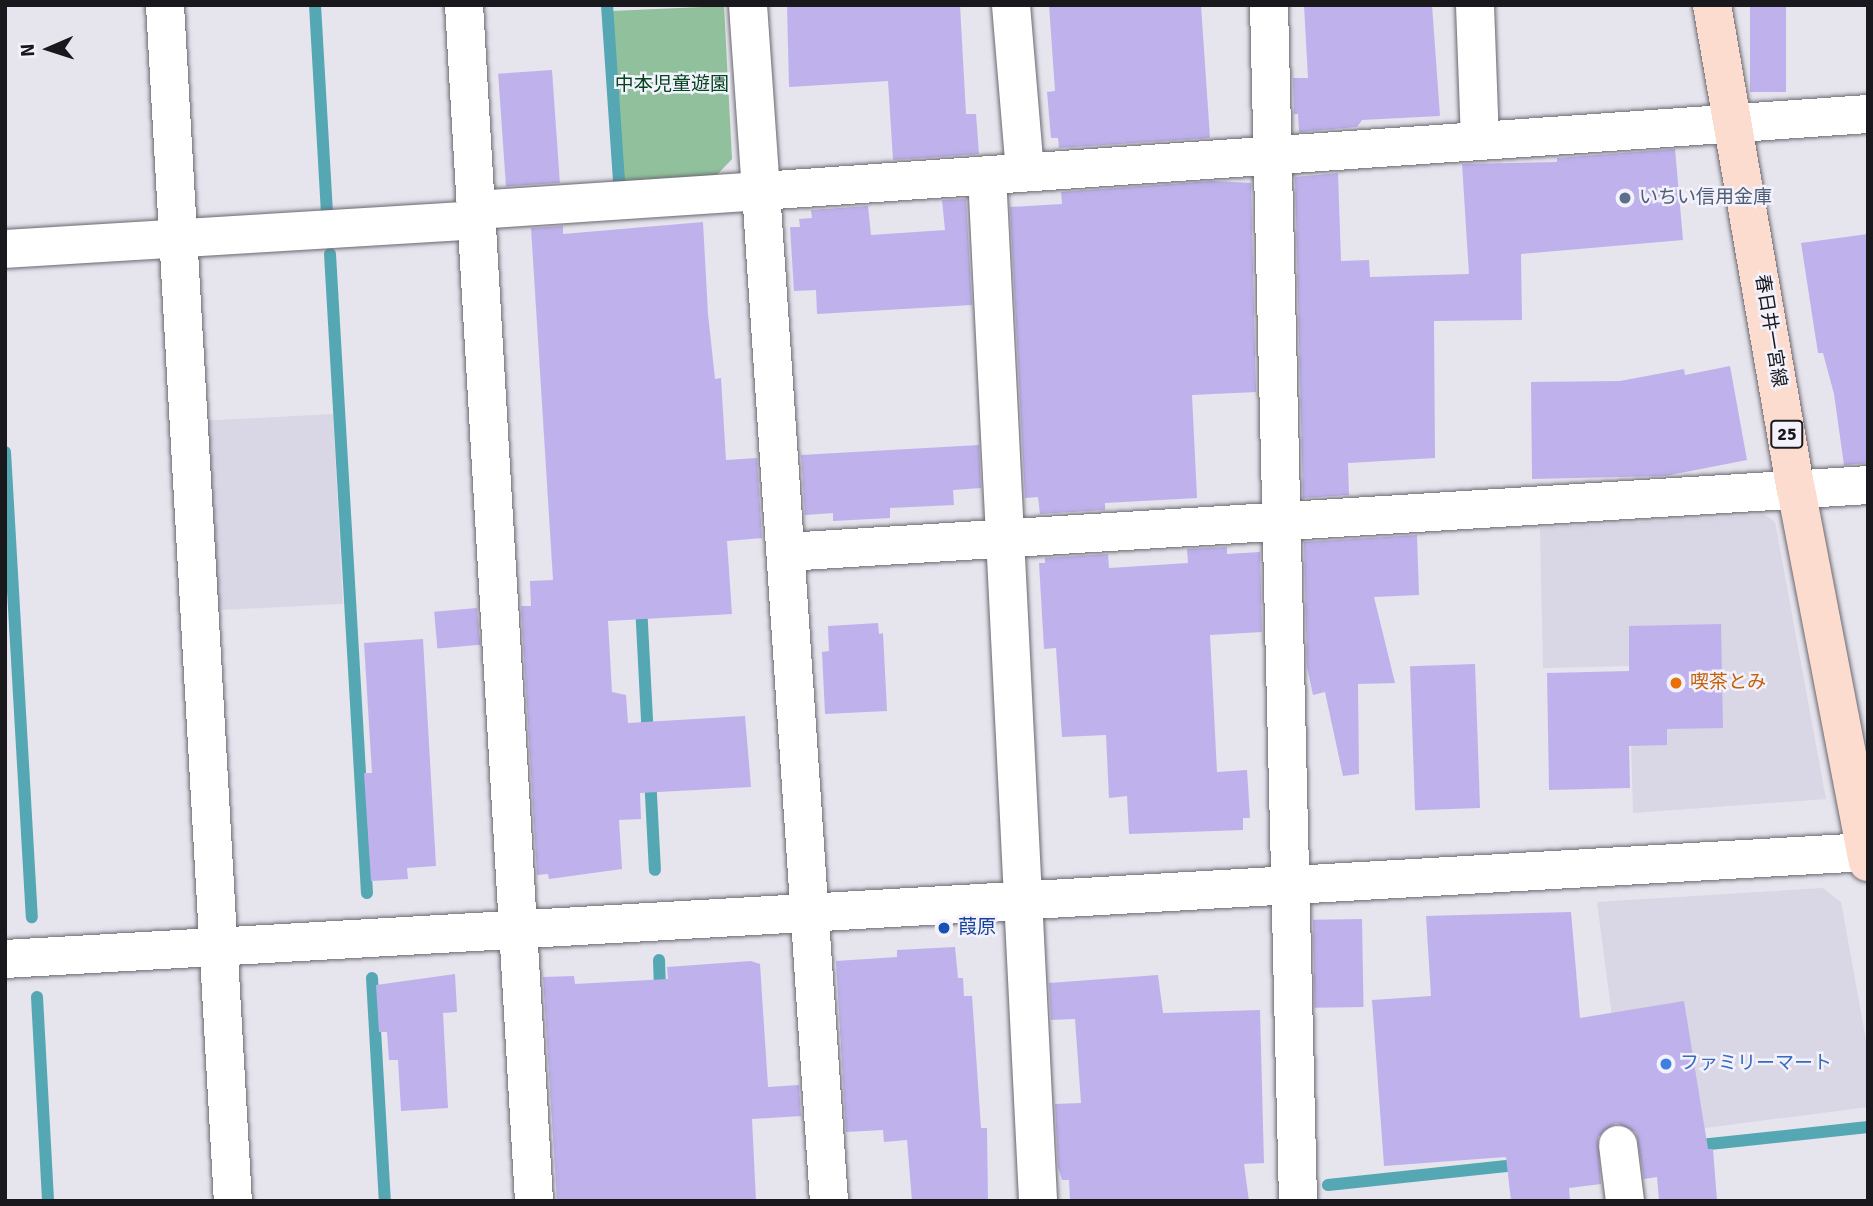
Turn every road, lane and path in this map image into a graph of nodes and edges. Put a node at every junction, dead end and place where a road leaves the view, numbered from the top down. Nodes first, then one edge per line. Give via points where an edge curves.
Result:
1 (165, 5) edge
2 (464, 5) edge
3 (748, 5) edge
4 (1011, 5) edge
5 (1269, 5) edge
6 (1475, 5) edge
7 (1712, 5) edge
8 (1868, 114) edge
9 (1735, 123) junction
10 (1480, 141) junction
11 (1272, 156) junction
12 (1025, 172) junction
13 (988, 175) junction
14 (761, 191) junction
15 (476, 215) junction
16 (178, 239) junction
17 (5, 249) edge
18 (1868, 485) edge
19 (1796, 489) junction
20 (1281, 524) junction
21 (1004, 537) junction
22 (786, 552) junction
23 (1867, 855) edge
24 (1290, 884) junction
25 (1020, 899) junction
26 (811, 910) junction
27 (519, 927) junction
28 (219, 946) junction
29 (5, 959) edge
30 (1618, 1145) dead end
31 (233, 1201) edge
32 (534, 1201) edge
33 (829, 1201) edge
34 (1038, 1201) edge
35 (1298, 1201) edge
36 (1625, 1201) edge

1 - 16 street
2 - 15 street
3 - 14 street
4 - 12 street
5 - 11 street
6 - 10 street
7 - 9 main road, 春日井一宮線 / 25
8 - 9 street
9 - 10 street
9 - 19 main road, 春日井一宮線 / 25
10 - 11 street
11 - 12 street
11 - 20 street
12 - 13 street
13 - 14 street
13 - 21 street
14 - 15 street
14 - 22 street
15 - 16 street
15 - 27 street
16 - 17 street
16 - 28 street
18 - 19 street
19 - 20 street
19 - 23 main road, 春日井一宮線 / 25
20 - 21 street
20 - 24 street
21 - 22 street
21 - 25 street
22 - 26 street
23 - 24 street
24 - 25 street
24 - 35 street
25 - 26 street
25 - 34 street
26 - 27 street
26 - 33 street
27 - 28 street
27 - 32 street
28 - 29 street
28 - 31 street
30 - 36 street

